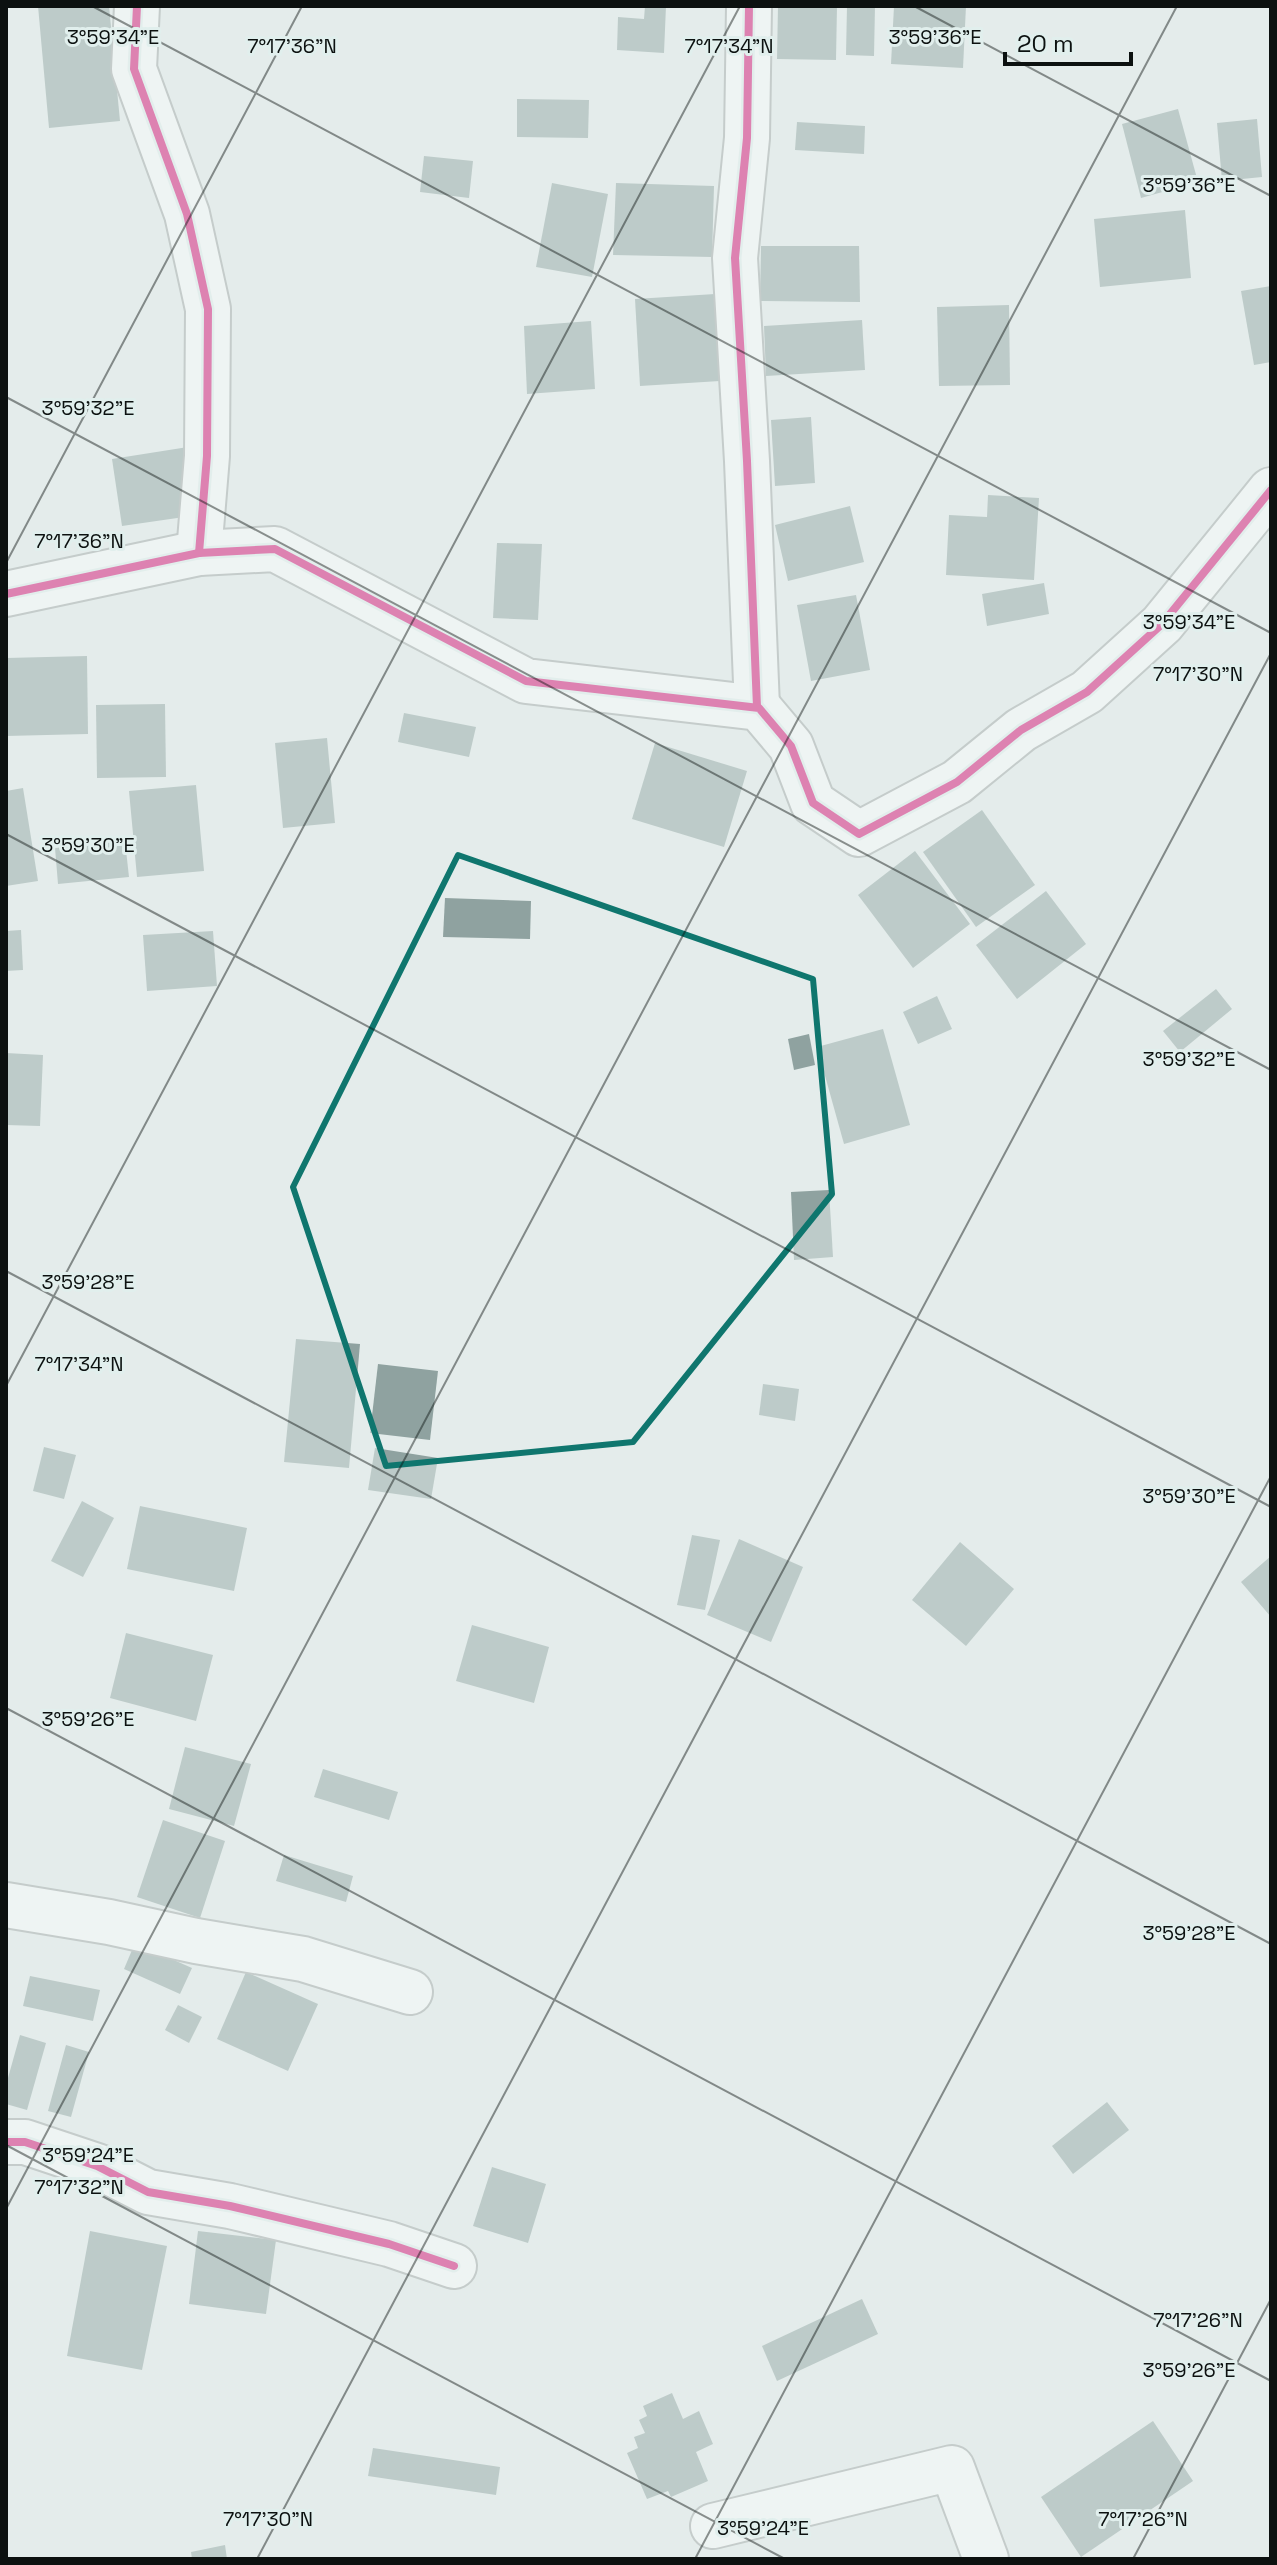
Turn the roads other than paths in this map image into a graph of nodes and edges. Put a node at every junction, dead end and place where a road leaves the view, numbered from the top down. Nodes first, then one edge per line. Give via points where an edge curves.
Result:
1 (137, 6) edge
2 (749, 6) edge
3 (1271, 490) edge
4 (199, 553) junction
5 (6, 594) edge
6 (757, 707) junction
7 (6, 1905) edge
8 (410, 1992) dead end
9 (6, 2142) edge
10 (454, 2266) dead end
11 (713, 2526) dead end
12 (986, 2559) edge

1 - 4 street via 134,69 187,214 208,309 207,456
2 - 6 street via 747,138 735,258
3 - 6 street via 1162,624 1087,692 1021,730 957,782 859,834 813,803 791,746
4 - 5 street
4 - 6 street via 275,549 526,681
7 - 8 street via 303,1959
9 - 10 street via 25,2142 97,2166 148,2192 389,2244
11 - 12 street via 952,2468

